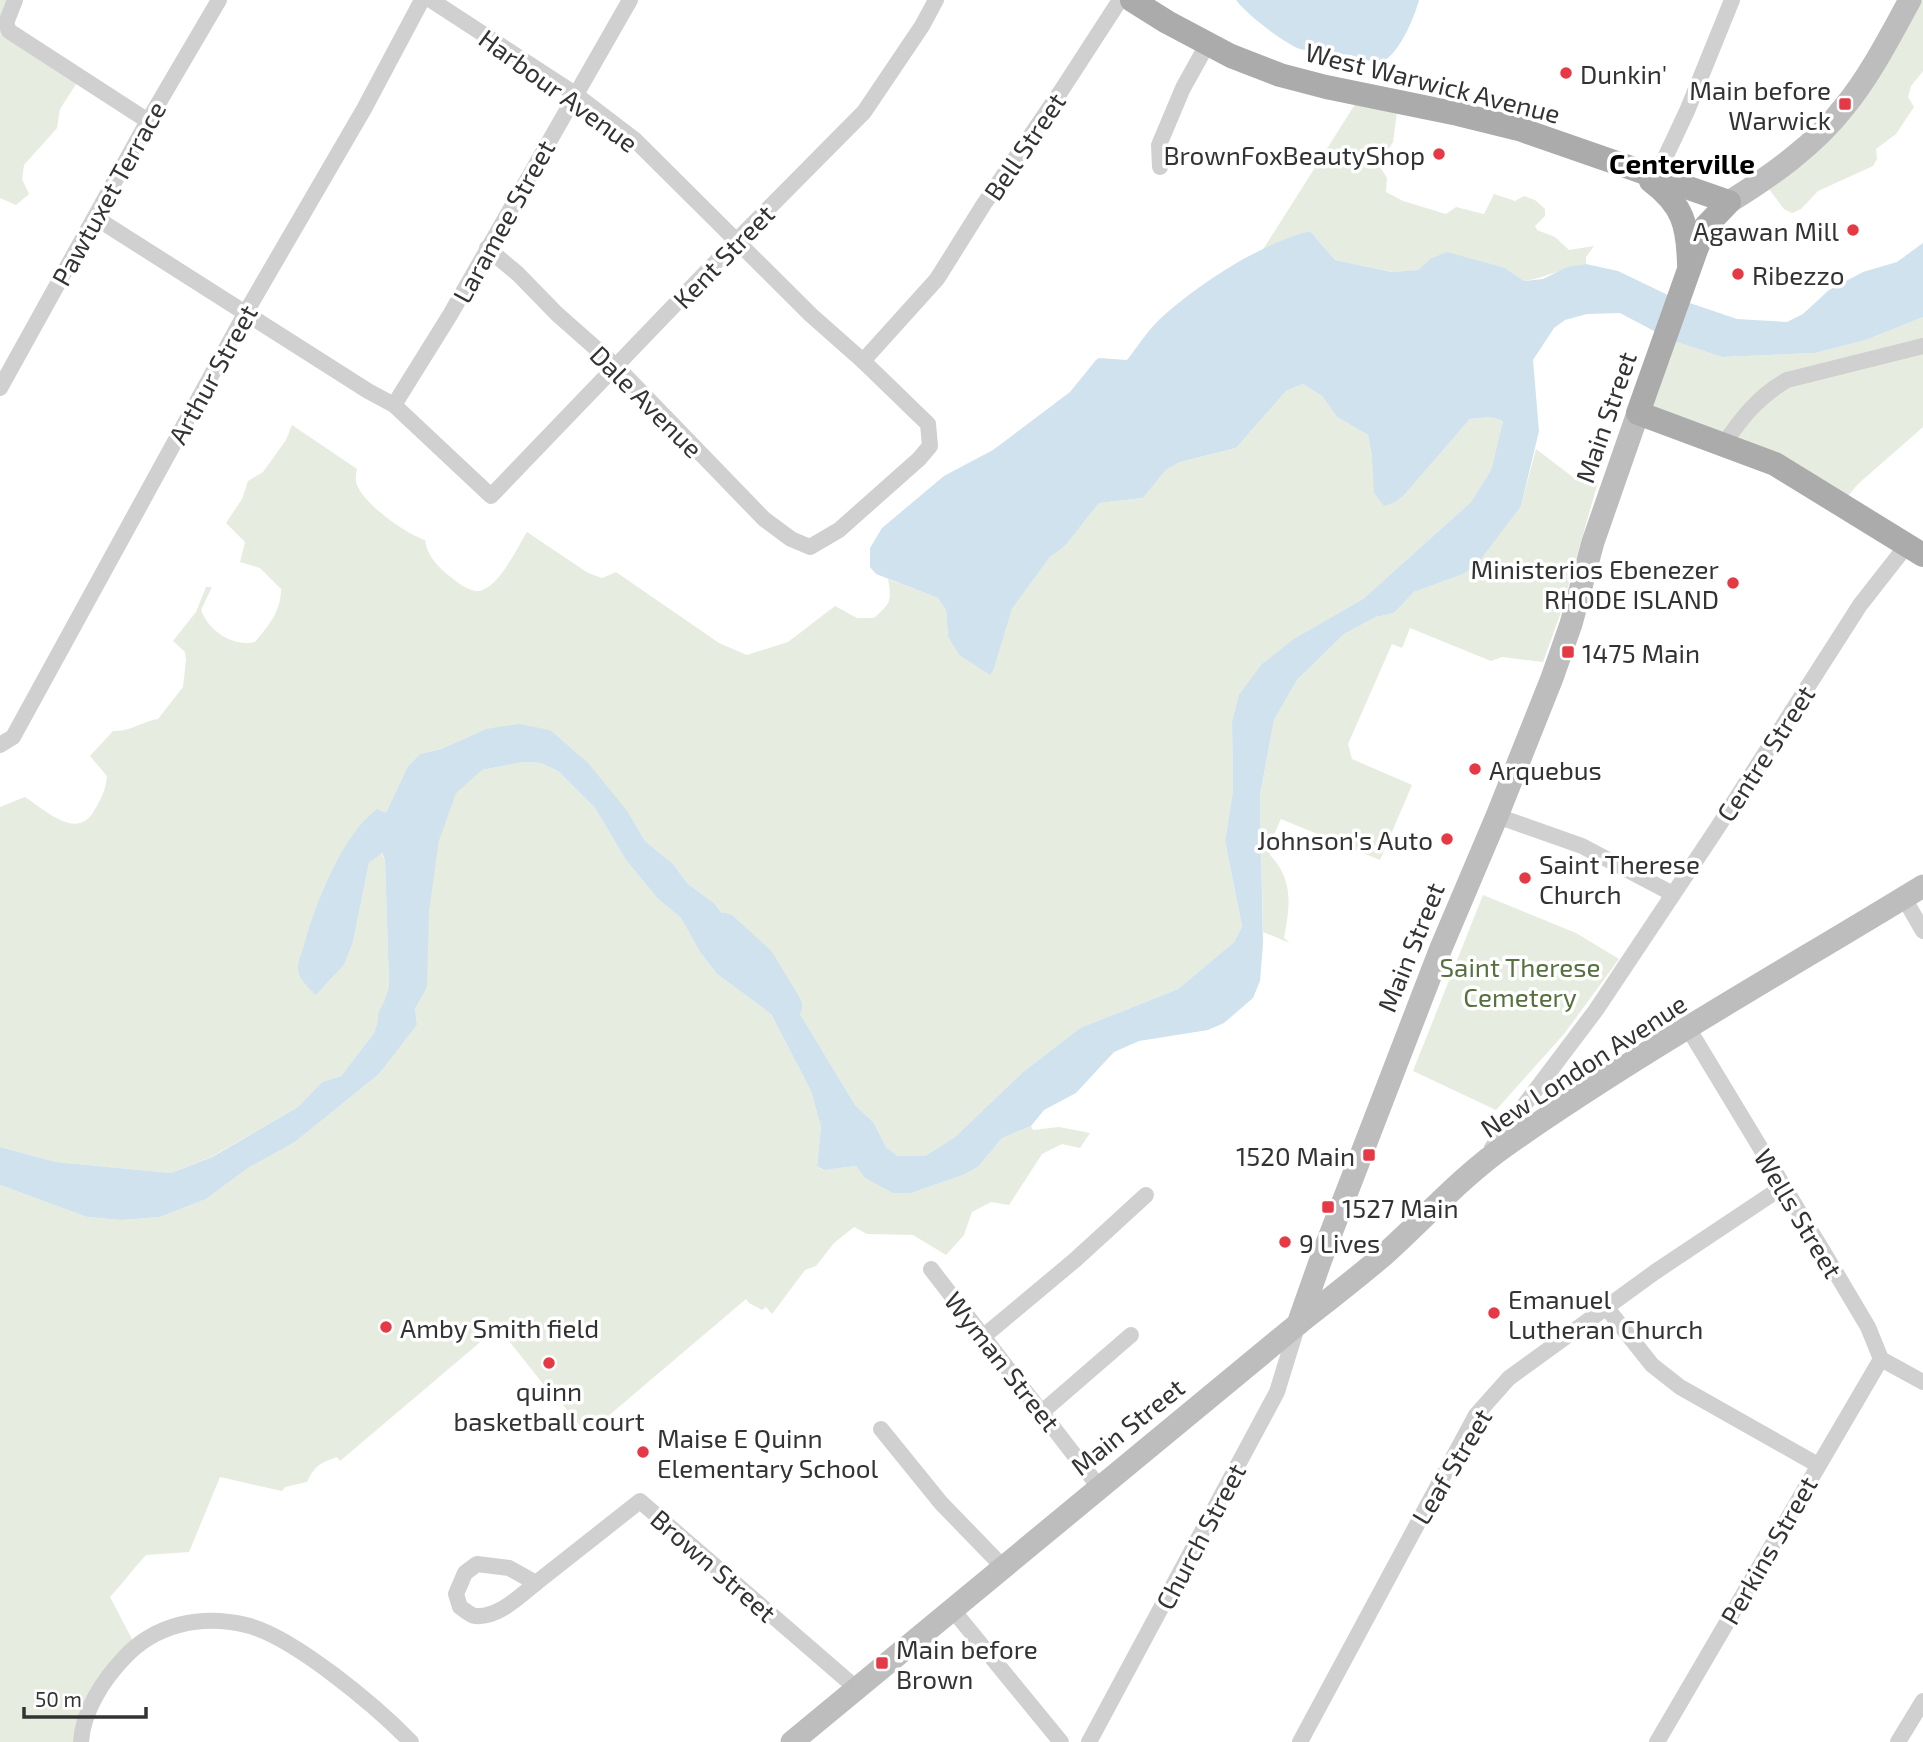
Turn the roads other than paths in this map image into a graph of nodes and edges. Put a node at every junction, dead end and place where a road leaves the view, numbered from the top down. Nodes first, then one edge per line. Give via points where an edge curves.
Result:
1 (15, 0) edge
2 (219, 0) edge
3 (422, 0) edge
4 (431, 0) edge
5 (630, 0) edge
6 (936, 0) edge
7 (1120, 0) edge
8 (1132, 0) edge
9 (1732, 0) edge
10 (1910, 0) edge
11 (1208, 43) junction
12 (575, 94) junction
13 (148, 121) junction
14 (1160, 167) dead end
15 (1646, 174) junction
16 (1729, 202) junction
17 (96, 218) junction
18 (736, 241) junction
19 (487, 248) junction
20 (1689, 268) junction
21 (246, 312) junction
22 (1923, 346) edge
23 (863, 361) junction
24 (617, 367) junction
25 (0, 388) edge
26 (394, 405) junction
27 (1638, 413) junction
28 (1724, 444) junction
29 (810, 547) joint
30 (1915, 550) edge
31 (0, 745) edge
32 (1497, 816) junction
33 (1913, 892) edge
34 (1673, 894) junction
35 (1923, 931) edge
36 (1688, 1028) junction
37 (1478, 1167) junction
38 (1784, 1186) junction
39 (1146, 1195) dead end
40 (931, 1269) dead end
41 (1606, 1307) junction
42 (1298, 1324) junction
43 (1131, 1335) dead end
44 (985, 1336) junction
45 (1881, 1359) junction
46 (1923, 1382) edge
47 (1042, 1412) junction
48 (881, 1429) dead end
49 (1818, 1465) junction
50 (1099, 1487) junction
51 (1003, 1567) junction
52 (536, 1583) junction
53 (952, 1609) junction
54 (856, 1688) junction
55 (1923, 1701) edge
56 (82, 1742) edge
57 (411, 1742) edge
58 (792, 1742) edge
59 (1061, 1742) edge
60 (1089, 1742) edge
61 (1300, 1742) edge
62 (1657, 1742) edge
63 (1898, 1742) edge

1 - 13 street via 6,23 9,31
2 - 13 street, Pawtuxet Terrace
3 - 21 street, Arthur Street
4 - 12 street, Harbour Avenue
5 - 12 street, Laramee Street
6 - 18 street, Kent Street via 864,112
7 - 23 street, Bell Street via 927,292
8 - 11 main road, West Warwick Avenue
9 - 15 street via 1687,111
10 - 16 main road, Main Street via 1845,107 1791,160
11 - 14 street via 1159,145
11 - 15 main road, West Warwick Avenue via 1280,75 1519,129
12 - 18 street, Harbour Avenue via 634,139
12 - 19 street, Laramee Street
13 - 17 street, Pawtuxet Terrace
15 - 16 main road, West Warwick Avenue
15 - 20 main road via 1678,207
16 - 20 main road, Main Street via 1706,226
17 - 21 street
17 - 25 street, Pawtuxet Terrace
18 - 23 street, Harbour Avenue
18 - 24 street, Kent Street
19 - 24 street, Dale Avenue
19 - 26 street, Laramee Street
20 - 27 main road, Main Street
21 - 26 street
21 - 31 street, Arthur Street via 13,737
22 - 28 street via 1787,380 1753,405
23 - 29 street, Harbour Avenue via 928,424 930,446 839,530
24 - 26 street, Kent Street via 491,496
24 - 29 street, Dale Avenue via 764,519
27 - 28 main road
27 - 32 main road, Main Street via 1593,542 1571,624
28 - 30 main road via 1775,464
30 - 34 street, Centre Street via 1860,605
32 - 34 street via 1582,846
32 - 42 main road, Main Street via 1423,992
33 - 35 street
33 - 36 main road, New London Avenue
34 - 37 street, Centre Street via 1596,1010
36 - 37 main road, New London Avenue
36 - 38 street, Wells Street
37 - 42 main road, New London Avenue via 1385,1253
38 - 41 street, Leaf Street
38 - 45 street, Wells Street via 1868,1327
39 - 44 street
40 - 44 street, Wyman Street
41 - 49 street via 1653,1365 1680,1387
41 - 61 street, Leaf Street via 1509,1378 1476,1415
42 - 50 main road, Main Street
42 - 60 street, Church Street via 1277,1392
43 - 47 street
44 - 47 street, Wyman Street
45 - 46 street
45 - 49 street, Perkins Street
47 - 50 street, Wyman Street
48 - 51 street via 941,1503
49 - 62 street, Perkins Street
50 - 51 main road, Main Street
51 - 53 main road, Main Street
52 - 52 street, Brown Street via 487,1615 470,1614 458,1603 456,1594 466,1573 477,1564 509,1568
52 - 54 street, Brown Street via 640,1501
53 - 54 main road, Main Street
53 - 59 street
54 - 58 main road, Main Street
55 - 63 street
56 - 57 street via 91,1706 129,1652 146,1638 191,1621 248,1625 295,1649 335,1676

